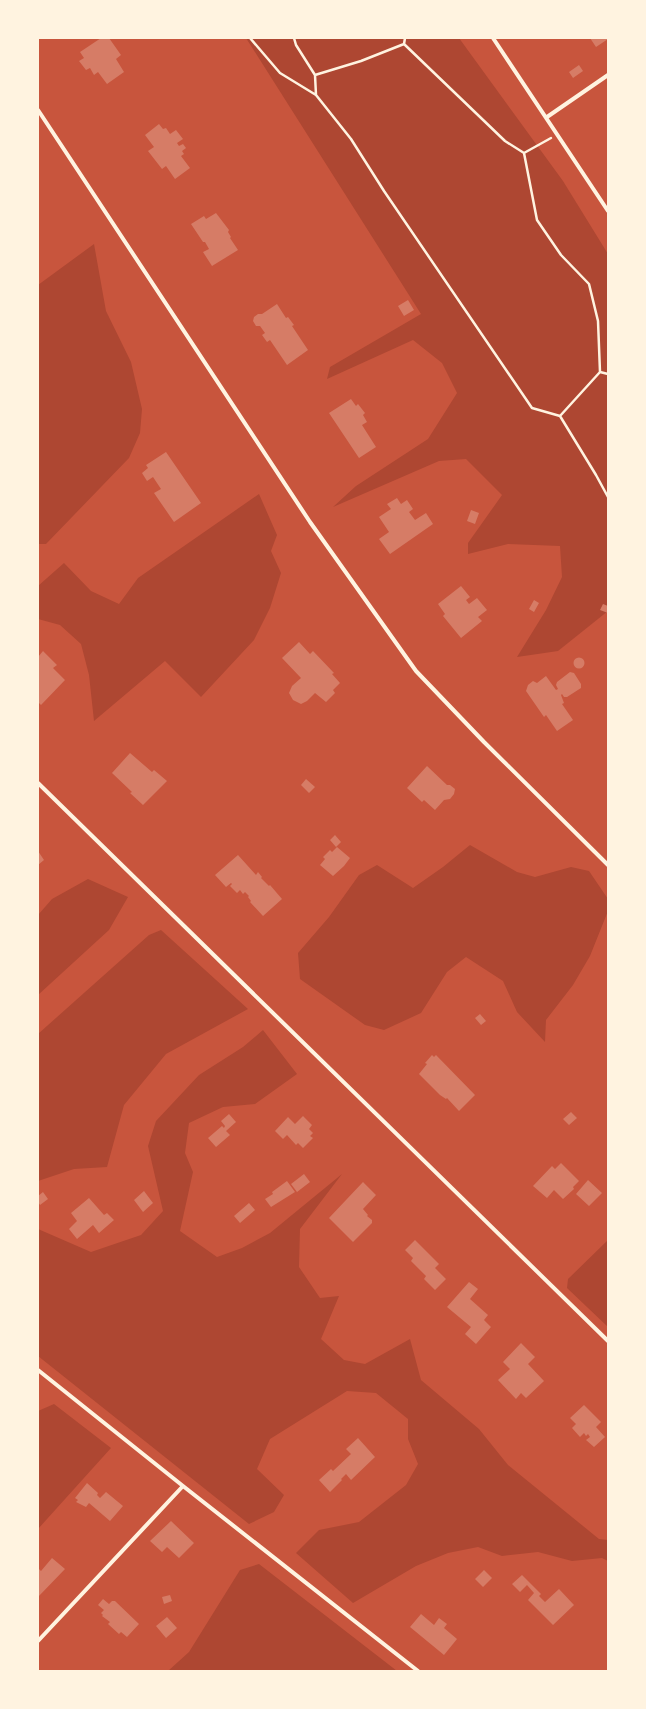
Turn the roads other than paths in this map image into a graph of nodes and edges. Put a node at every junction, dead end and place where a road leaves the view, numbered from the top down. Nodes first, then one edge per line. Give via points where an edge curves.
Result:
1 (493, 38) edge
2 (608, 75) edge
3 (38, 110) edge
4 (547, 117) junction
5 (608, 211) edge
6 (38, 783) edge
7 (608, 865) edge
8 (608, 1341) edge
9 (38, 1370) edge
10 (183, 1486) junction
11 (38, 1641) edge
12 (418, 1671) edge

1 - 4 street
2 - 4 street
3 - 7 street via 310,522 416,671
4 - 5 street
6 - 8 street
9 - 10 street
10 - 11 street
10 - 12 street

